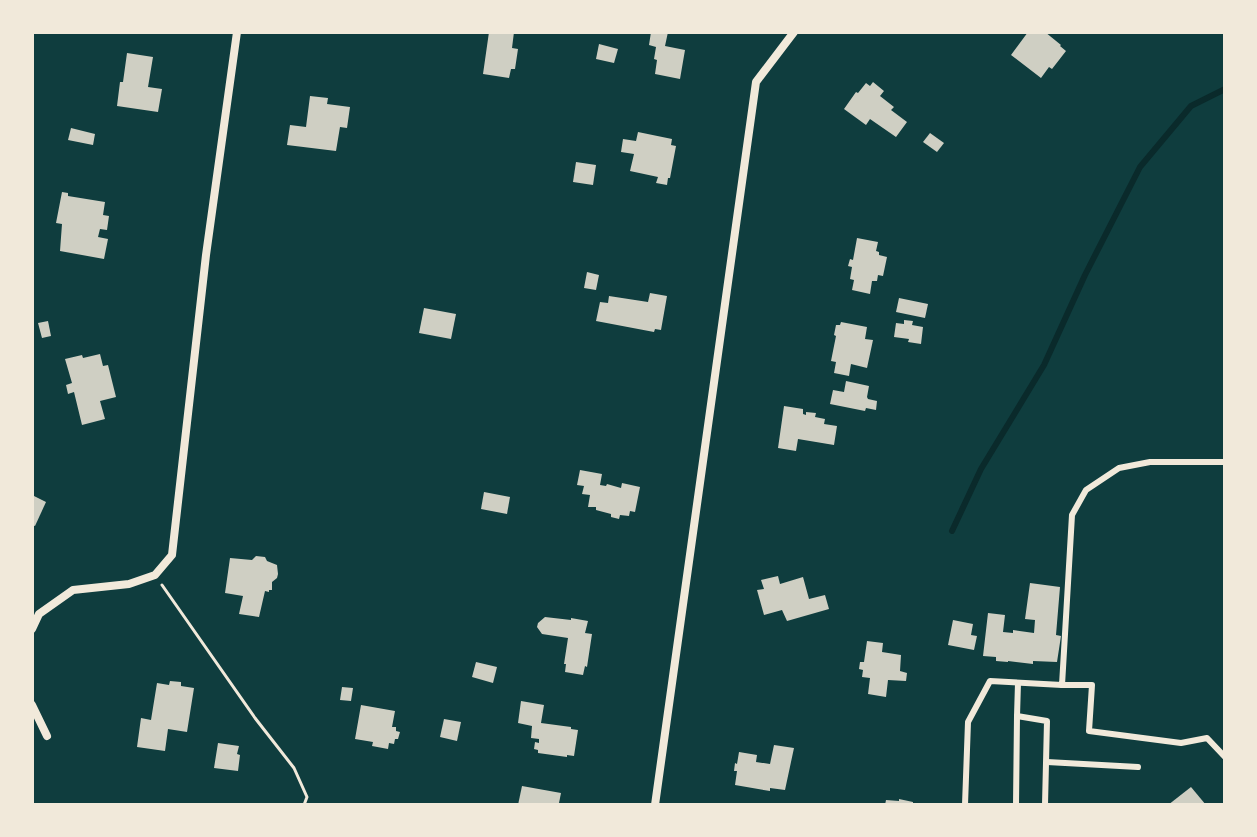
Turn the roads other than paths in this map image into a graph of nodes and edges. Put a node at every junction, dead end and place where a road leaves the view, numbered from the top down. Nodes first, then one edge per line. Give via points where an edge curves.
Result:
1 (237, 32) edge
2 (794, 32) edge
3 (1225, 462) edge
4 (32, 629) edge
5 (1018, 683) junction
6 (1062, 685) junction
7 (32, 705) edge
8 (1017, 716) junction
9 (47, 736) dead end
10 (1225, 757) edge
11 (1047, 762) junction
12 (1138, 767) dead end
13 (655, 805) edge
14 (965, 805) edge
15 (1016, 805) edge
16 (1045, 805) edge

1 - 4 street via 172,555 155,575 129,584 73,590 39,614
2 - 13 street via 756,82
3 - 6 lane via 1150,462 1119,468 1086,490 1072,515
5 - 6 lane
5 - 8 lane
5 - 14 lane via 990,681 968,722
6 - 10 lane via 1092,685 1089,731 1181,743 1207,738
7 - 9 street
8 - 11 lane via 1047,721
8 - 15 lane
11 - 12 lane
11 - 16 lane

